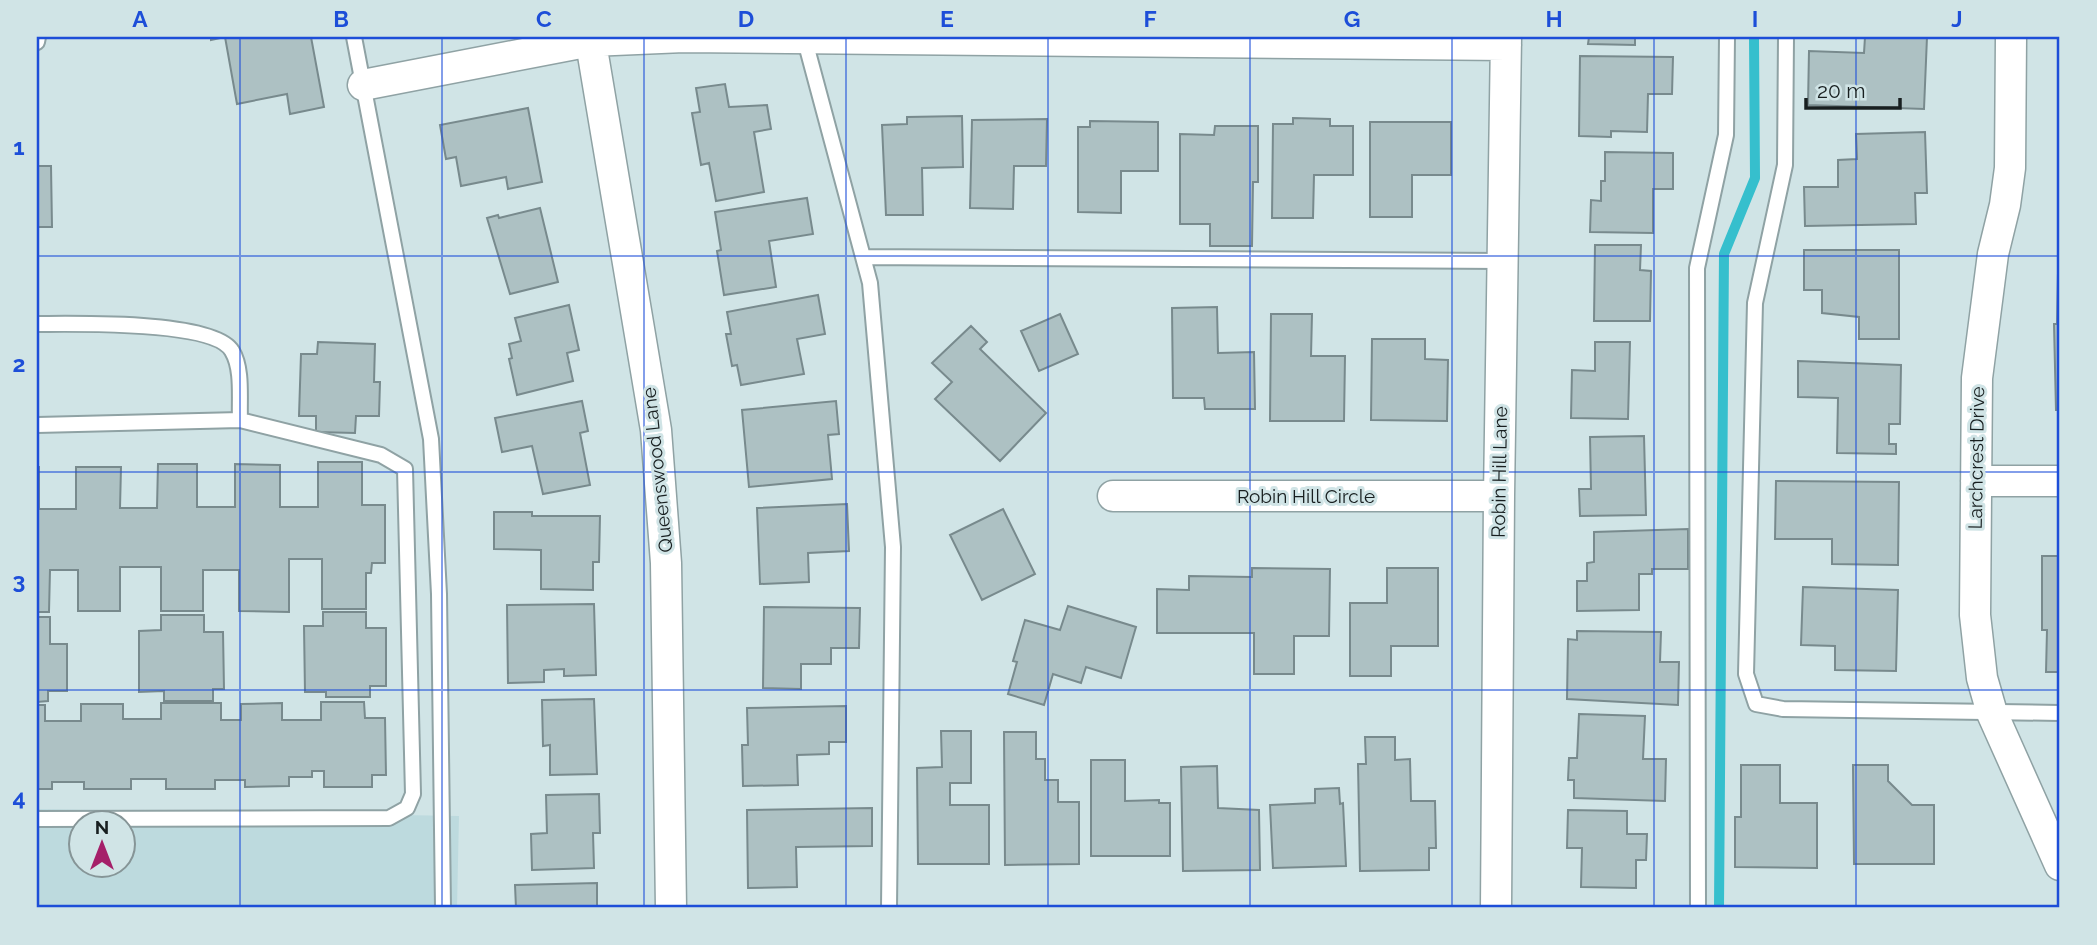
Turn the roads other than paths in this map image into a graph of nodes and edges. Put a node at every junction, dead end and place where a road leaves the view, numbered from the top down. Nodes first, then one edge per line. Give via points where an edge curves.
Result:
1 (354, 37) edge
2 (804, 37) edge
3 (1727, 37) edge
4 (1786, 37) edge
5 (2011, 37) edge
6 (591, 39) edge
7 (1506, 41) edge
8 (363, 85) junction
9 (863, 257) junction
10 (1502, 261) junction
11 (37, 324) edge
12 (240, 420) junction
13 (37, 425) edge
14 (1976, 481) junction
15 (2060, 481) edge
16 (1113, 496) dead end
17 (1499, 496) junction
18 (1992, 713) junction
19 (2060, 713) edge
20 (37, 819) edge
21 (2060, 865) edge
22 (443, 908) edge
23 (671, 908) edge
24 (889, 908) edge
25 (1496, 908) edge
26 (1698, 908) edge

1 - 8 lane
2 - 6 street
2 - 7 street
2 - 9 lane
3 - 26 lane via 1726,135 1697,268
4 - 18 lane via 1785,165 1755,303 1746,674 1756,704 1783,709
5 - 14 street, Larchcrest Drive via 2010,168 1977,378
6 - 8 street
6 - 23 street, Queenswood Lane via 656,430 666,564
7 - 10 street, Robin Hill Lane
8 - 22 lane via 431,439 439,594
9 - 10 lane
9 - 24 lane via 870,283 893,547
10 - 17 street, Robin Hill Lane
11 - 12 lane via 100,324 195,331 214,337 231,347 237,362
12 - 13 lane
12 - 20 lane via 381,455 405,469 413,794 407,808 389,818
14 - 15 street
14 - 18 street, Larchcrest Drive via 1975,615
16 - 17 street, Robin Hill Circle
17 - 25 street, Robin Hill Lane
18 - 19 lane
18 - 21 street, Larchcrest Drive

